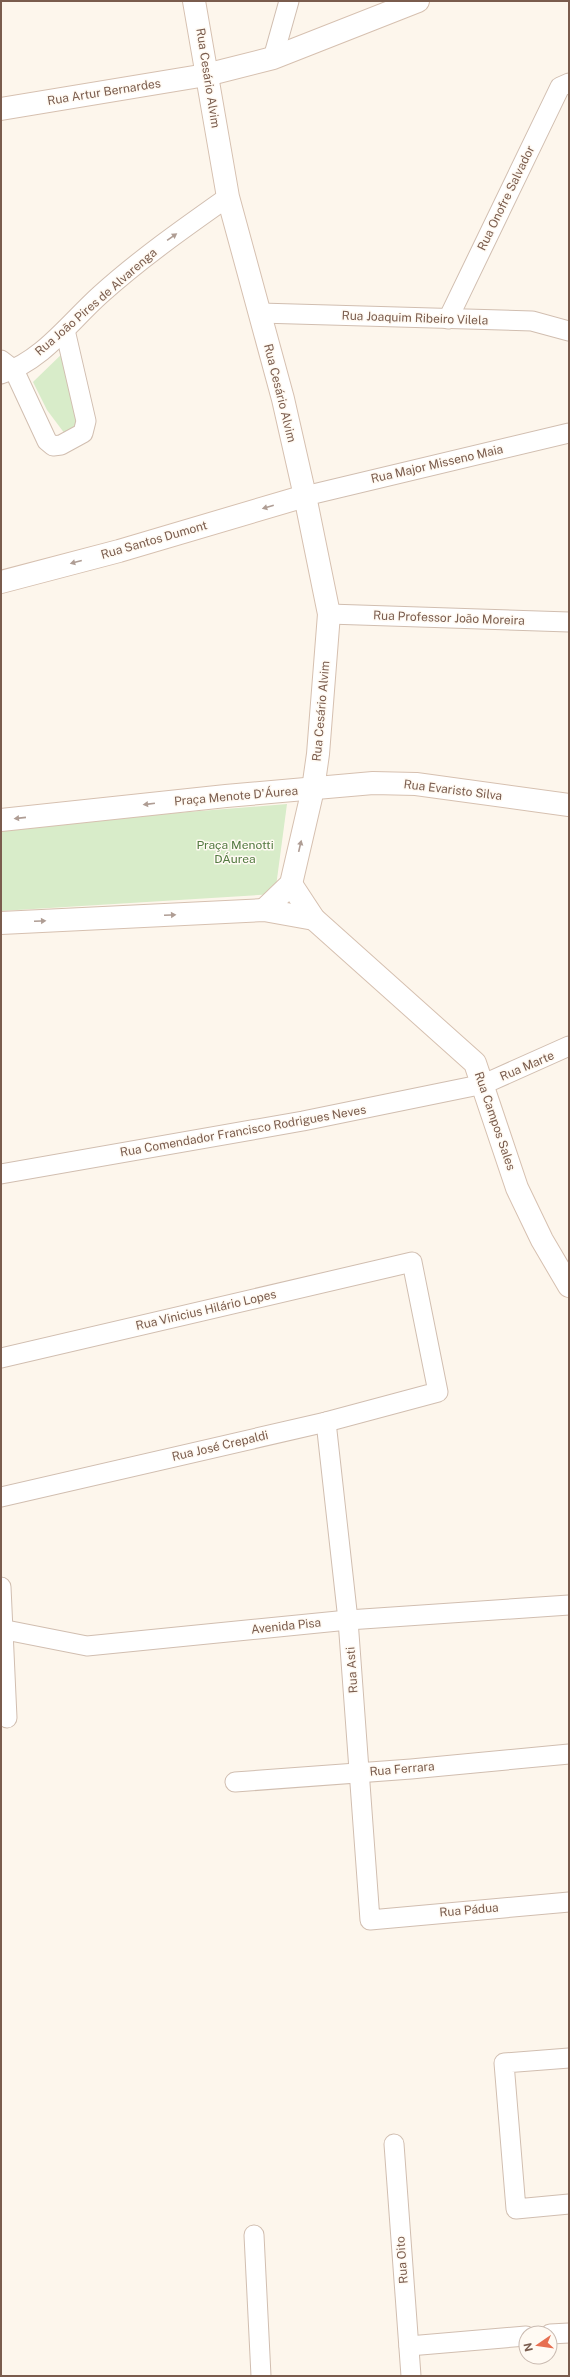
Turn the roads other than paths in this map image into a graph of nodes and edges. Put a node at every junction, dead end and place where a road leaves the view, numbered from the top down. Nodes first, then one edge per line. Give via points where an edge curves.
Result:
1 (194, 1) edge
2 (289, 1) edge
3 (418, 1) edge
4 (273, 58) junction
5 (206, 75) junction
6 (569, 83) edge
7 (1, 109) edge
8 (228, 197) junction
9 (260, 313) junction
10 (448, 319) junction
11 (65, 330) junction
12 (569, 331) edge
13 (5, 368) edge
14 (569, 433) edge
15 (306, 496) junction
16 (1, 582) edge
17 (329, 614) junction
18 (569, 622) edge
19 (313, 789) junction
20 (569, 806) edge
21 (1, 820) edge
22 (291, 884) junction
23 (264, 910) junction
24 (314, 919) junction
25 (1, 923) edge
26 (568, 1049) edge
27 (484, 1084) junction
28 (1, 1174) edge
29 (569, 1286) edge
30 (1, 1358) edge
31 (438, 1392) joint
32 (326, 1422) junction
33 (1, 1497) edge
34 (1, 1587) edge
35 (569, 1605) edge
36 (348, 1620) junction
37 (3, 1629) edge
38 (7, 1718) dead end
39 (569, 1754) edge
40 (360, 1773) junction
41 (235, 1782) dead end
42 (569, 1902) edge
43 (370, 1920) joint
44 (569, 2058) edge
45 (394, 2144) dead end
46 (569, 2204) edge
47 (254, 2235) dead end
48 (569, 2333) edge
49 (558, 2334) edge
50 (518, 2337) edge
51 (409, 2346) junction
52 (261, 2376) edge
53 (411, 2376) edge

1 - 5 street, Rua Cesário Alvim
2 - 4 street
3 - 4 street, Rua Artur Bernardes
4 - 5 street, Rua Artur Bernardes
5 - 7 street, Rua Artur Bernardes
5 - 8 street, Rua Cesário Alvim
6 - 10 street, Rua Onofre Salvador via 560,87
8 - 9 street, Rua Cesário Alvim
11 -> 8 street, Rua João Pires de Alvarenga via 153,250
9 - 10 street, Rua Joaquim Ribeiro Vilela
9 - 15 street, Rua Cesário Alvim
10 - 12 street, Rua Joaquim Ribeiro Vilela via 532,321
11 - 13 street, Rua João Pires de Alvarenga via 42,351
11 - 13 street via 86,421 83,433 61,445 53,446
14 - 15 street, Rua Major Misseno Maia
15 -> 16 street, Rua Santos Dumont via 119,551
15 - 17 street, Rua Cesário Alvim
17 - 18 street, Rua Professor João Moreira
17 - 19 street, Rua Cesário Alvim
19 - 20 street, Rua Evaristo Silva via 373,783 416,784
19 -> 21 street, Praça Menote D'Áurea
22 -> 19 street, Praça Menote D'Áurea
22 - 23 street
22 - 24 street, Rua Campos Sales
23 - 24 street
25 -> 23 street
24 - 27 street, Rua Campos Sales via 475,1063
26 - 27 street, Rua Marte
27 - 28 street, Rua Comendador Francisco Rodrigues Neves via 303,1121
27 - 29 street, Rua Campos Sales via 517,1188 542,1240
30 - 31 street, Rua Vinicius Hilário Lopes via 412,1262
31 - 32 street, Rua José Crepaldi
32 - 33 street, Rua José Crepaldi
32 - 36 street, Rua Asti
34 - 37 street
35 - 36 street, Avenida Pisa
36 - 37 street, Avenida Pisa via 87,1646
36 - 40 street, Rua Asti
37 - 38 street
39 - 40 street, Rua Ferrara
40 - 41 street, Rua Ferrara
40 - 43 street, Rua Asti
42 - 43 street, Rua Pádua
44 - 46 street via 504,2063 516,2209
45 - 51 street, Rua Oito
47 - 52 street
48 - 49 street
50 - 51 street
51 - 53 street, Rua Oito

